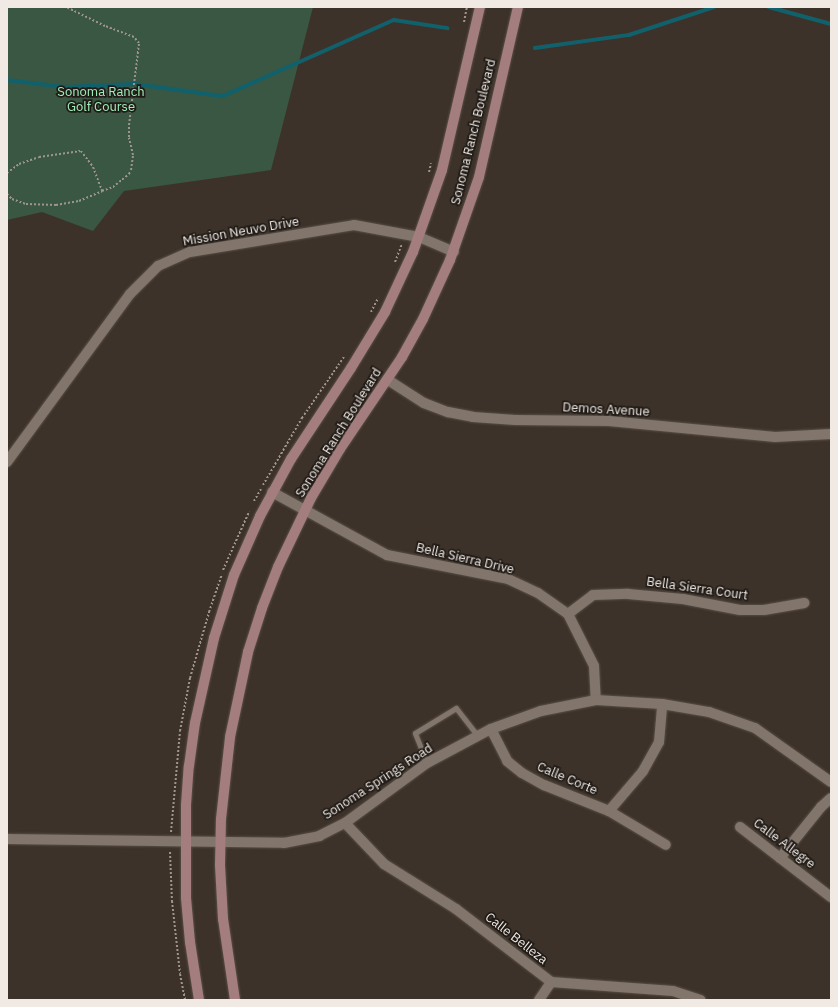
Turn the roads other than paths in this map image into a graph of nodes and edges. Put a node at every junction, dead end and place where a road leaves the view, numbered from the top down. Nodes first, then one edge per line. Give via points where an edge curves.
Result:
1 (480, 7) edge
2 (518, 7) edge
3 (419, 237) junction
4 (454, 252) junction
5 (388, 380) junction
6 (831, 434) edge
7 (7, 462) edge
8 (272, 492) junction
9 (306, 510) junction
10 (804, 603) dead end
11 (568, 614) junction
12 (596, 700) junction
13 (662, 704) junction
14 (491, 729) junction
15 (478, 736) junction
16 (427, 764) junction
17 (831, 782) edge
18 (831, 798) edge
19 (609, 811) junction
20 (345, 823) junction
21 (740, 827) dead end
22 (7, 839) edge
23 (185, 840) junction
24 (220, 842) junction
25 (666, 845) dead end
26 (780, 858) junction
27 (831, 896) edge
28 (551, 982) junction
29 (199, 1000) edge
30 (235, 1000) edge
31 (539, 1000) edge
32 (702, 1000) edge

1 - 3 main road, Sonoma Ranch Boulevard via 448,148
2 - 4 main road, Sonoma Ranch Boulevard via 479,177
3 - 4 street, Mission Neuvo Drive
3 - 7 street, Mission Neuvo Drive via 354,225 190,252 158,266 130,294
3 - 8 main road, Sonoma Ranch Boulevard via 385,312 302,440
4 - 5 main road, Sonoma Ranch Boulevard via 423,319
5 - 6 street, Demos Avenue via 424,403 448,412 473,417 609,421 775,437
5 - 9 main road, Sonoma Ranch Boulevard via 340,450
8 - 9 street, Bella Sierra Drive
8 - 23 main road, Sonoma Ranch Boulevard via 234,575 208,659 198,702 190,759
9 - 11 street, Bella Sierra Drive via 387,555 508,580 538,593
9 - 24 main road, Sonoma Ranch Boulevard via 270,588 244,666 228,752
10 - 11 street, Bella Sierra Court via 764,610 740,610 683,599 628,594 593,595
11 - 12 street, Bella Sierra Drive via 594,666
12 - 13 street, Sonoma Springs Road
12 - 14 street, Sonoma Springs Road via 541,711
13 - 17 street, Sonoma Springs Road via 710,712 755,728
13 - 19 street via 659,742 643,771
14 - 15 street, Sonoma Springs Road
14 - 19 street, Calle Corte via 507,761 522,773 544,785
15 - 16 street, Sonoma Springs Road
15 - 16 lane via 456,708 415,733
16 - 20 street, Sonoma Springs Road
18 - 26 street
19 - 25 street, Calle Corte
20 - 24 street, Sonoma Springs Road via 319,836 284,843
20 - 28 street, Calle Belleza via 384,864 456,909
21 - 26 street, Calle Allegre
22 - 23 street, Sonoma Springs Road
23 - 24 street, Sonoma Springs Road
23 - 29 main road, Sonoma Ranch Boulevard via 188,920
24 - 30 main road, Sonoma Ranch Boulevard via 223,919
26 - 27 street, Calle Allegre
28 - 31 street
28 - 32 street, Calle Belleza via 673,991

